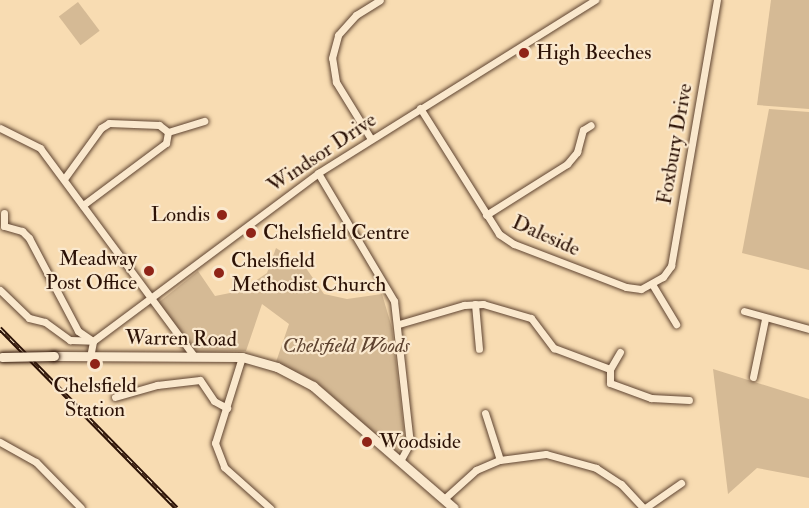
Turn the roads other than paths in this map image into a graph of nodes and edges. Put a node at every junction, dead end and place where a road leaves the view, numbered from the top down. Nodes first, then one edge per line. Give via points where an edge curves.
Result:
1 (380, 0) edge
2 (595, 0) edge
3 (717, 0) edge
4 (420, 108) junction
5 (204, 121) dead end
6 (591, 125) dead end
7 (0, 128) edge
8 (168, 132) junction
9 (371, 139) junction
10 (318, 173) junction
11 (64, 179) junction
12 (83, 205) junction
13 (4, 213) dead end
14 (486, 215) junction
15 (652, 284) junction
16 (0, 290) edge
17 (151, 298) junction
18 (475, 304) junction
19 (744, 311) dead end
20 (765, 319) junction
21 (399, 324) junction
22 (676, 324) dead end
23 (809, 329) edge
24 (93, 340) junction
25 (479, 349) dead end
26 (620, 352) dead end
27 (194, 356) junction
28 (1, 357) edge
29 (90, 357) junction
30 (242, 357) junction
31 (610, 369) junction
32 (753, 377) dead end
33 (115, 397) dead end
34 (685, 397) dead end
35 (227, 408) junction
36 (485, 413) dead end
37 (0, 442) edge
38 (400, 460) junction
39 (501, 460) junction
40 (681, 483) dead end
41 (445, 498) junction
42 (81, 508) edge
43 (270, 508) edge
44 (454, 508) edge
45 (644, 508) edge

1 - 9 street via 356,15 338,35 332,58 336,82
2 - 4 street, Windsor Drive
3 - 15 street, Foxbury Drive via 671,266
4 - 9 street, Windsor Drive
4 - 14 street, Daleside
5 - 8 street
6 - 14 street via 583,130 577,152 567,164
7 - 11 street via 40,148
8 - 11 street via 159,125 109,123 101,128
8 - 12 street via 166,143
9 - 10 street, Windsor Drive
10 - 17 street, Windsor Drive
10 - 21 street via 386,282
11 - 12 street
12 - 17 street
13 - 24 street via 4,225 22,231 28,238 78,331
14 - 15 street, Daleside via 499,234 514,244 626,287 641,289
15 - 22 street
16 - 24 street via 29,318 45,322 70,340
17 - 24 street, Windsor Drive
17 - 27 street
18 - 21 street
18 - 25 street
18 - 31 street via 531,318 554,348
19 - 20 street
20 - 23 street
20 - 32 street
21 - 38 street via 411,442
24 - 29 street
26 - 31 street
27 - 29 street, Warren Road
27 - 30 street, Warren Road
28 - 29 street, Warren Road, bridge
30 - 35 street
30 - 38 street, Warren Road via 277,367 313,386
31 - 34 street via 610,383 651,398
33 - 35 street via 157,385 200,380 214,401
35 - 43 street via 215,443 218,455 224,467
36 - 39 street
37 - 42 street via 36,462
38 - 41 street, Warren Road
39 - 41 street via 476,470
39 - 45 street via 546,454 570,458 621,484
40 - 45 street
41 - 44 street, Warren Road

